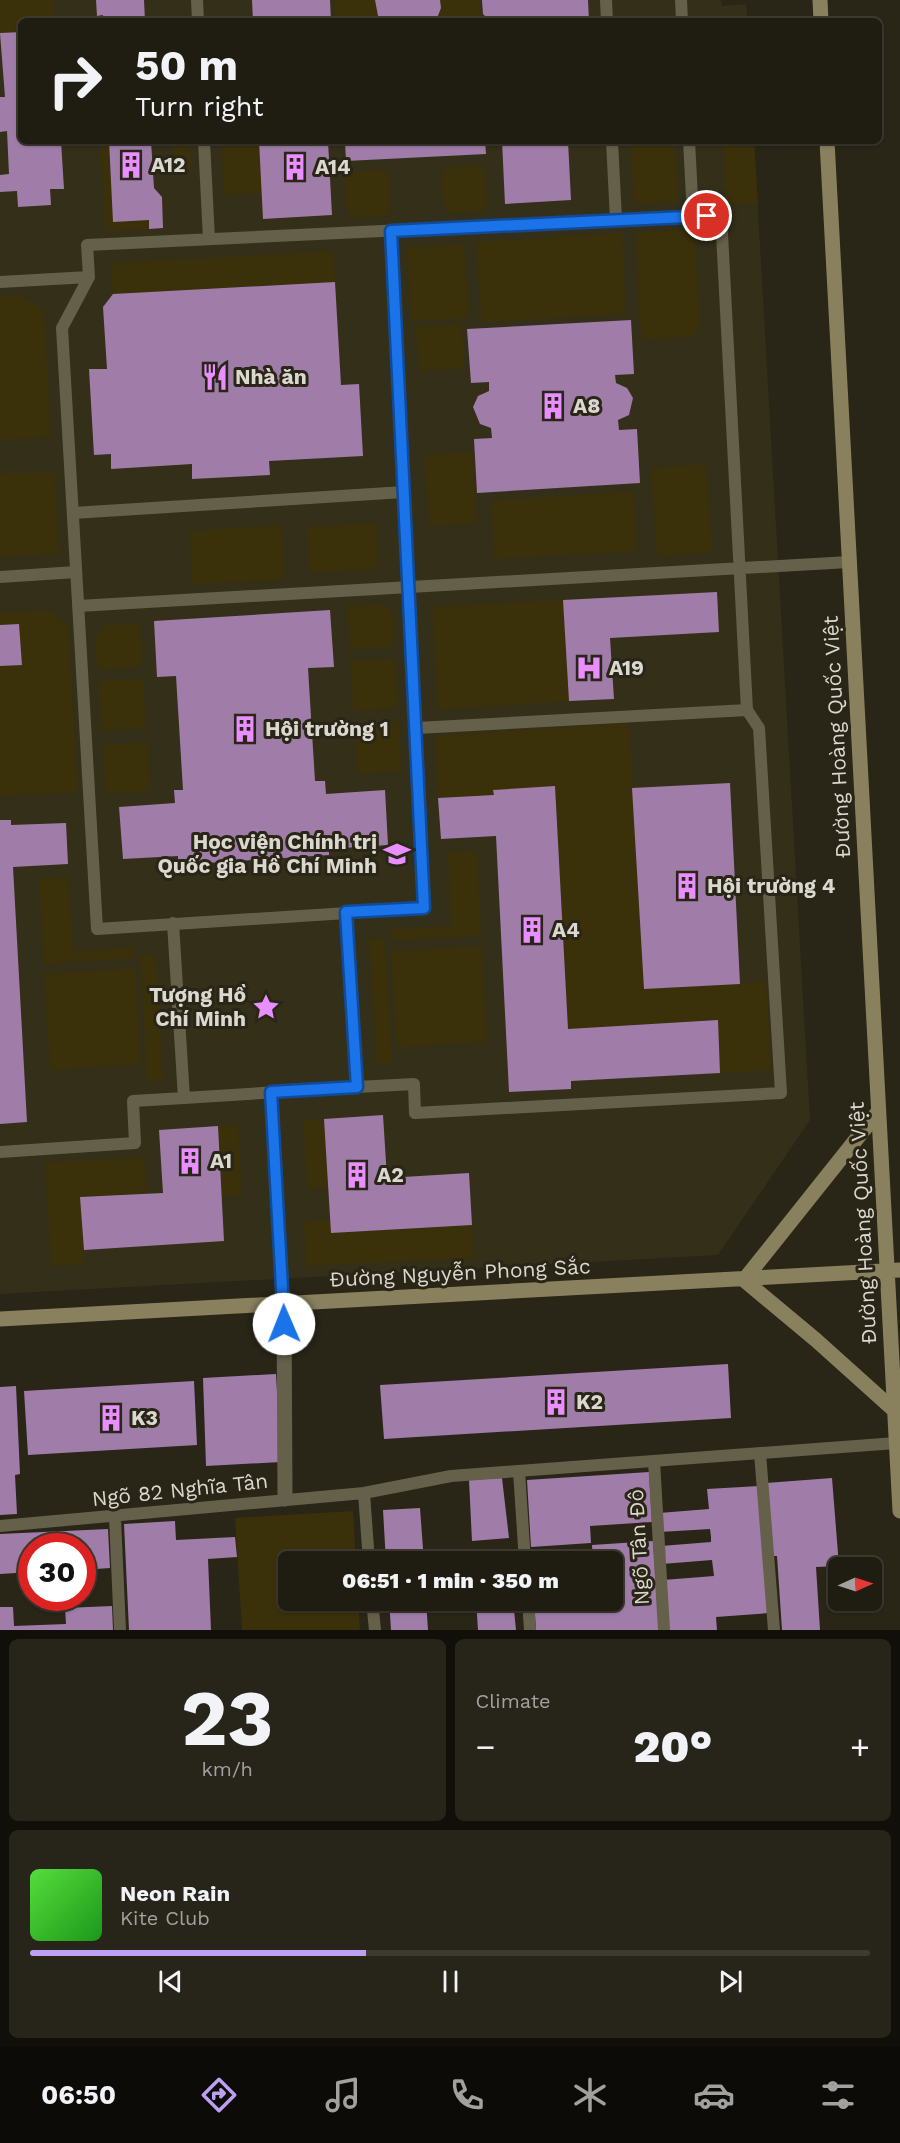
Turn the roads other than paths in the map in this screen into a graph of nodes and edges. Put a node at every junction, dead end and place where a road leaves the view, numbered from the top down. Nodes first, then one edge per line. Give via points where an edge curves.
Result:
1 (197, 0) edge
2 (606, 0) edge
3 (681, 0) edge
4 (820, 0) edge
5 (198, 18) edge
6 (607, 18) edge
7 (682, 18) edge
8 (821, 18) edge
9 (204, 144) edge
10 (612, 144) edge
11 (689, 144) edge
12 (827, 144) edge
13 (693, 216) junction
14 (616, 220) junction
15 (391, 231) junction
16 (209, 239) junction
17 (89, 277) junction
18 (0, 282) edge
19 (404, 492) junction
20 (73, 513) junction
21 (849, 562) junction
22 (740, 569) junction
23 (76, 572) junction
24 (0, 577) edge
25 (409, 587) junction
26 (78, 606) junction
27 (747, 710) junction
28 (416, 728) junction
29 (346, 912) junction
30 (173, 923) junction
31 (357, 1087) junction
32 (271, 1092) junction
33 (184, 1098) junction
34 (878, 1112) junction
35 (0, 1152) edge
36 (893, 1270) edge
37 (744, 1280) junction
38 (284, 1303) junction
39 (0, 1319) edge
40 (894, 1411) junction
41 (896, 1443) junction
42 (760, 1453) junction
43 (654, 1461) junction
44 (519, 1471) junction
45 (364, 1492) junction
46 (285, 1499) junction
47 (900, 1511) edge
48 (115, 1518) junction
49 (0, 1526) edge
50 (368, 1551) edge
51 (524, 1551) edge
52 (373, 1611) edge
53 (529, 1611) edge
54 (120, 1630) edge
55 (375, 1630) edge
56 (530, 1630) edge
57 (664, 1630) edge
58 (774, 1630) edge

1 - 5 lane
2 - 6 lane
3 - 7 lane
4 - 8 main road
9 - 16 lane
10 - 14 lane
11 - 13 lane
12 - 21 main road, Đường Hoàng Quốc Việt
13 - 14 lane
13 - 22 lane via 721,215
14 - 15 lane
15 - 16 lane
15 - 19 lane
16 - 17 lane via 87,245
17 - 18 lane
17 - 20 lane via 62,328
19 - 20 lane
19 - 25 lane
20 - 23 lane
21 - 22 lane
21 - 34 main road, Đường Hoàng Quốc Việt
22 - 25 lane
22 - 27 lane
23 - 24 lane
23 - 26 lane
25 - 26 lane
25 - 28 lane
26 - 30 lane via 97,929
27 - 28 lane
27 - 31 lane via 759,728 781,1093 415,1113 414,1084
28 - 29 lane via 424,908
29 - 30 lane
29 - 31 lane
30 - 33 lane
31 - 32 lane
32 - 33 lane
32 - 38 lane
33 - 35 lane via 133,1101 135,1143
34 - 36 main road, Đường Hoàng Quốc Việt
34 - 37 main road
36 - 37 main road, Đường Nguyễn Phong Sắc
36 - 40 main road, Đường Hoàng Quốc Việt
37 - 38 main road, Đường Nguyễn Phong Sắc
37 - 40 main road
38 - 39 main road, Đường Nguyễn Phong Sắc
38 - 46 street
40 - 41 main road, Đường Hoàng Quốc Việt
41 - 42 lane, Ngõ 82 Nghĩa Tân
41 - 47 main road, Đường Hoàng Quốc Việt
42 - 43 lane, Ngõ 82 Nghĩa Tân
42 - 58 lane
43 - 44 lane, Ngõ 82 Nghĩa Tân
43 - 57 lane, Ngõ Tân Đô
44 - 45 lane, Ngõ 82 Nghĩa Tân via 451,1476
44 - 51 lane
45 - 46 lane, Ngõ 82 Nghĩa Tân
45 - 50 lane
46 - 48 lane, Ngõ 82 Nghĩa Tân
48 - 49 lane, Ngõ 82 Nghĩa Tân
48 - 54 lane
52 - 55 lane
53 - 56 lane

